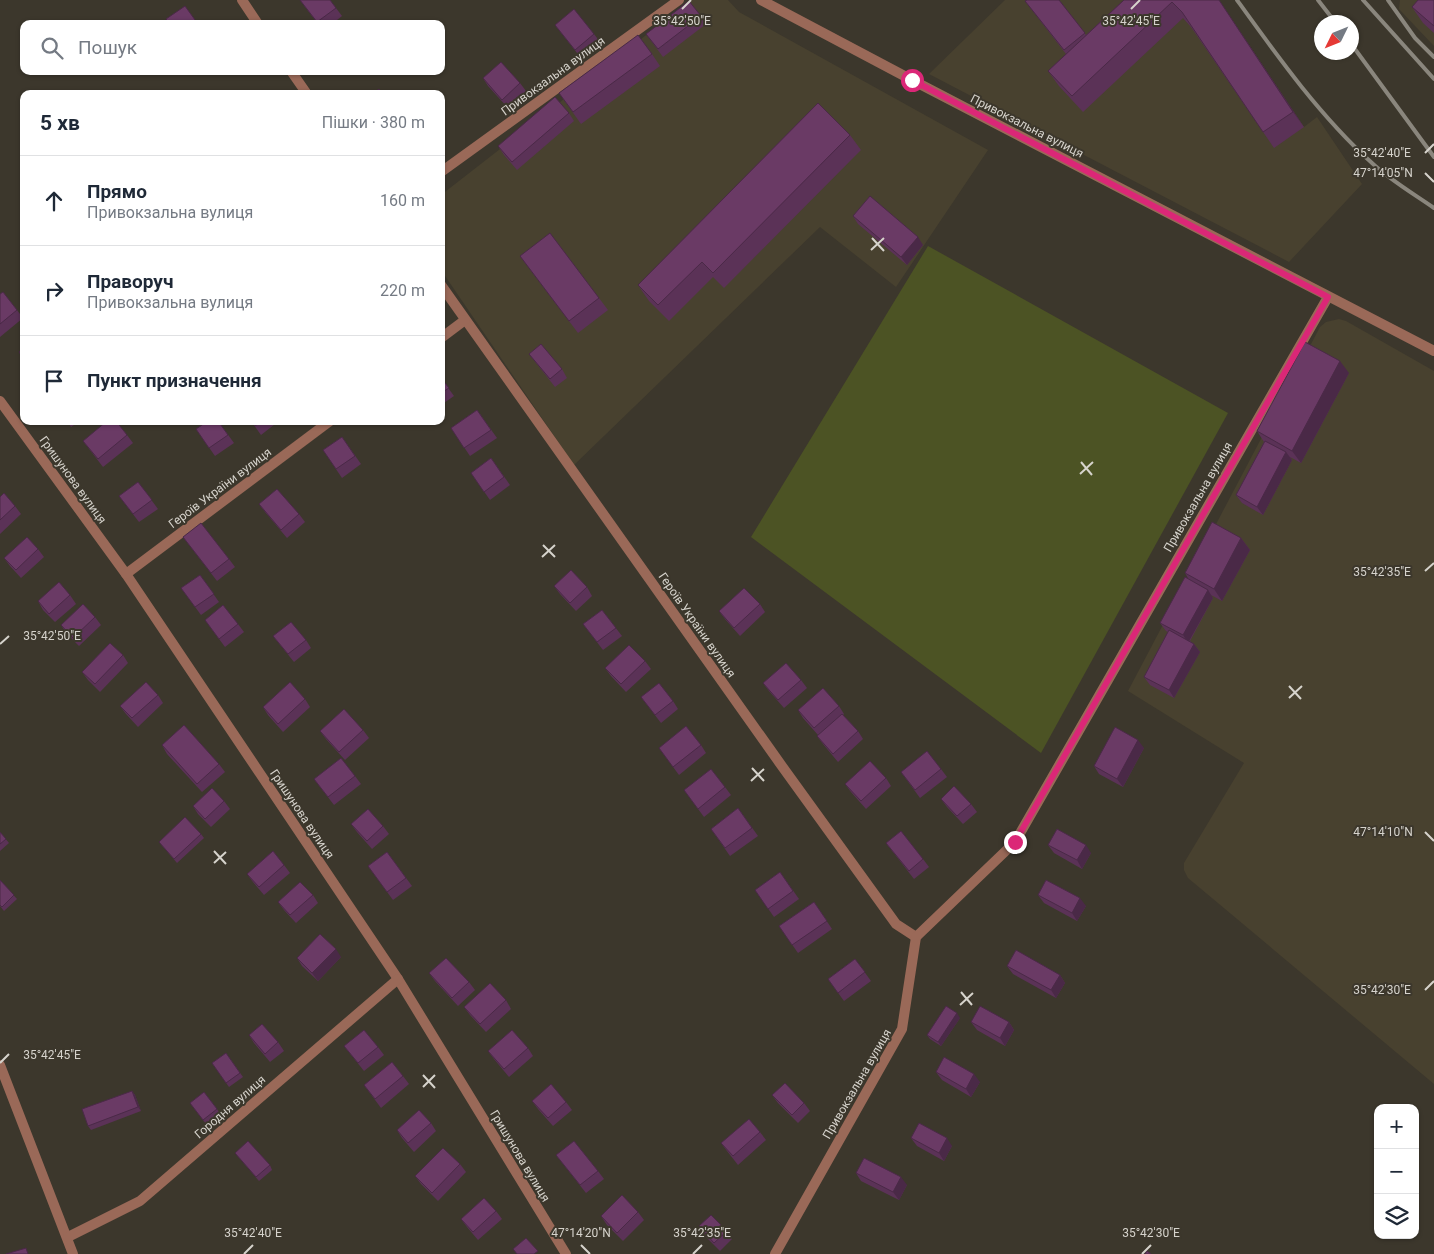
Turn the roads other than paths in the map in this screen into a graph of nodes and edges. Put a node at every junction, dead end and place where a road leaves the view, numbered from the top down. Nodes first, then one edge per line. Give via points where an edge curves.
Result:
1 (242, 0) edge
2 (680, 0) edge
3 (761, 0) edge
4 (255, 20) edge
5 (294, 75) edge
6 (304, 90) edge
7 (445, 169) edge
8 (445, 292) edge
9 (1328, 297) junction
10 (465, 320) junction
11 (445, 335) edge
12 (1434, 351) edge
13 (0, 400) edge
14 (325, 425) edge
15 (126, 574) junction
16 (916, 937) junction
17 (398, 979) junction
18 (0, 1065) edge
19 (68, 1238) junction
20 (73, 1254) edge
21 (566, 1254) edge
22 (775, 1254) edge

1 - 4 street
2 - 7 street, Привокзальна вулиця
3 - 9 street, Привокзальна вулиця
5 - 6 street
8 - 10 street, Героїв України вулиця
9 - 12 street
9 - 16 street, Привокзальна вулиця via 1015,842
10 - 11 street
10 - 16 street, Героїв України вулиця via 896,924
13 - 15 street, Гришунова вулиця
14 - 15 street, Героїв України вулиця
15 - 17 street, Гришунова вулиця
16 - 22 street, Привокзальна вулиця via 902,1029
17 - 19 street, Городня вулиця via 140,1201
17 - 21 street, Гришунова вулиця
18 - 19 street
19 - 20 street

